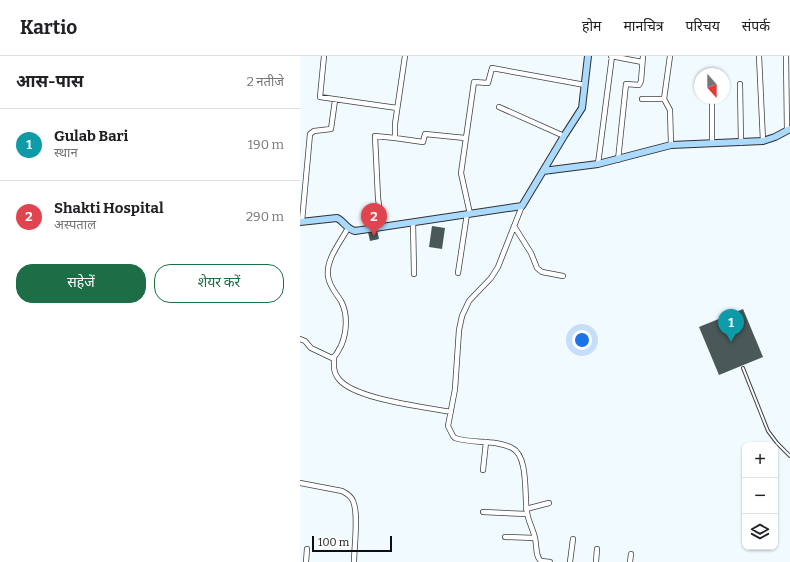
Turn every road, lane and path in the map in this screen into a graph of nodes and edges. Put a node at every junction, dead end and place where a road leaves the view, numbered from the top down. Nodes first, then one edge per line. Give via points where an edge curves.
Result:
1 (324, 56) edge
2 (405, 56) edge
3 (588, 56) edge
4 (611, 56) edge
5 (643, 56) edge
6 (670, 56) edge
7 (759, 56) edge
8 (786, 56) edge
9 (642, 62) junction
10 (740, 84) dead end
11 (585, 85) junction
12 (664, 99) junction
13 (335, 100) junction
14 (642, 100) dead end
15 (712, 104) edge
16 (499, 107) dead end
17 (397, 108) junction
18 (789, 130) edge
19 (564, 136) junction
20 (394, 138) junction
21 (465, 138) junction
22 (763, 141) junction
23 (712, 143) junction
24 (741, 143) junction
25 (671, 145) junction
26 (618, 160) junction
27 (598, 164) junction
28 (544, 171) junction
29 (522, 206) junction
30 (468, 214) junction
31 (301, 221) edge
32 (413, 222) junction
33 (514, 226) junction
34 (382, 227) junction
35 (348, 228) junction
36 (458, 273) dead end
37 (414, 274) dead end
38 (563, 276) dead end
39 (300, 339) edge
40 (334, 357) junction
41 (743, 368) dead end
42 (451, 412) junction
43 (486, 442) junction
44 (790, 456) edge
45 (483, 470) dead end
46 (300, 483) edge
47 (549, 503) dead end
48 (483, 512) dead end
49 (527, 512) junction
50 (505, 537) dead end
51 (535, 538) junction
52 (573, 539) dead end
53 (308, 549) dead end
54 (597, 549) dead end
55 (631, 554) dead end
56 (306, 562) edge
57 (354, 562) edge
58 (541, 562) edge
59 (550, 562) edge
60 (570, 562) edge
61 (596, 562) edge
62 (630, 562) edge

1 - 13 street via 320,97
2 - 17 street
3 - 11 street
4 - 9 street
4 - 27 street
5 - 9 street
6 - 12 street
7 - 22 street
8 - 18 street
9 - 26 street via 639,85 626,84
10 - 24 street
11 - 19 street via 582,108
11 - 21 street via 492,68 488,83 474,82
12 - 14 street
12 - 25 street via 670,110
13 - 17 street
13 - 31 street via 331,129 310,134
15 - 23 street
16 - 19 street
17 - 20 street
18 - 22 street
19 - 28 street
20 - 21 street via 423,142 425,134
20 - 34 street via 376,136 378,198
21 - 30 street via 461,173
22 - 24 street
23 - 24 street
23 - 25 street
25 - 26 street
26 - 27 street
27 - 28 street
28 - 29 street
29 - 30 street
29 - 33 street
30 - 32 street
30 - 36 street
31 - 35 street via 337,218
32 - 34 street
32 - 37 street
33 - 38 street via 537,268 542,272
33 - 42 street via 494,273 469,301 462,316 456,389
34 - 35 street via 355,231
35 - 40 street via 328,268 330,283 342,305 346,322 342,343
39 - 40 street via 311,348
40 - 42 street via 334,372 347,387 372,396
41 - 44 lane via 768,431
42 - 43 street via 448,426 453,436 458,439
43 - 45 street
43 - 49 street via 511,447 520,457
46 - 57 street via 342,491 353,500 356,513
47 - 49 street
48 - 49 street
49 - 51 street
50 - 51 street
51 - 58 street via 537,556
52 - 60 street
53 - 56 street
54 - 61 street
55 - 62 street
58 - 59 street

